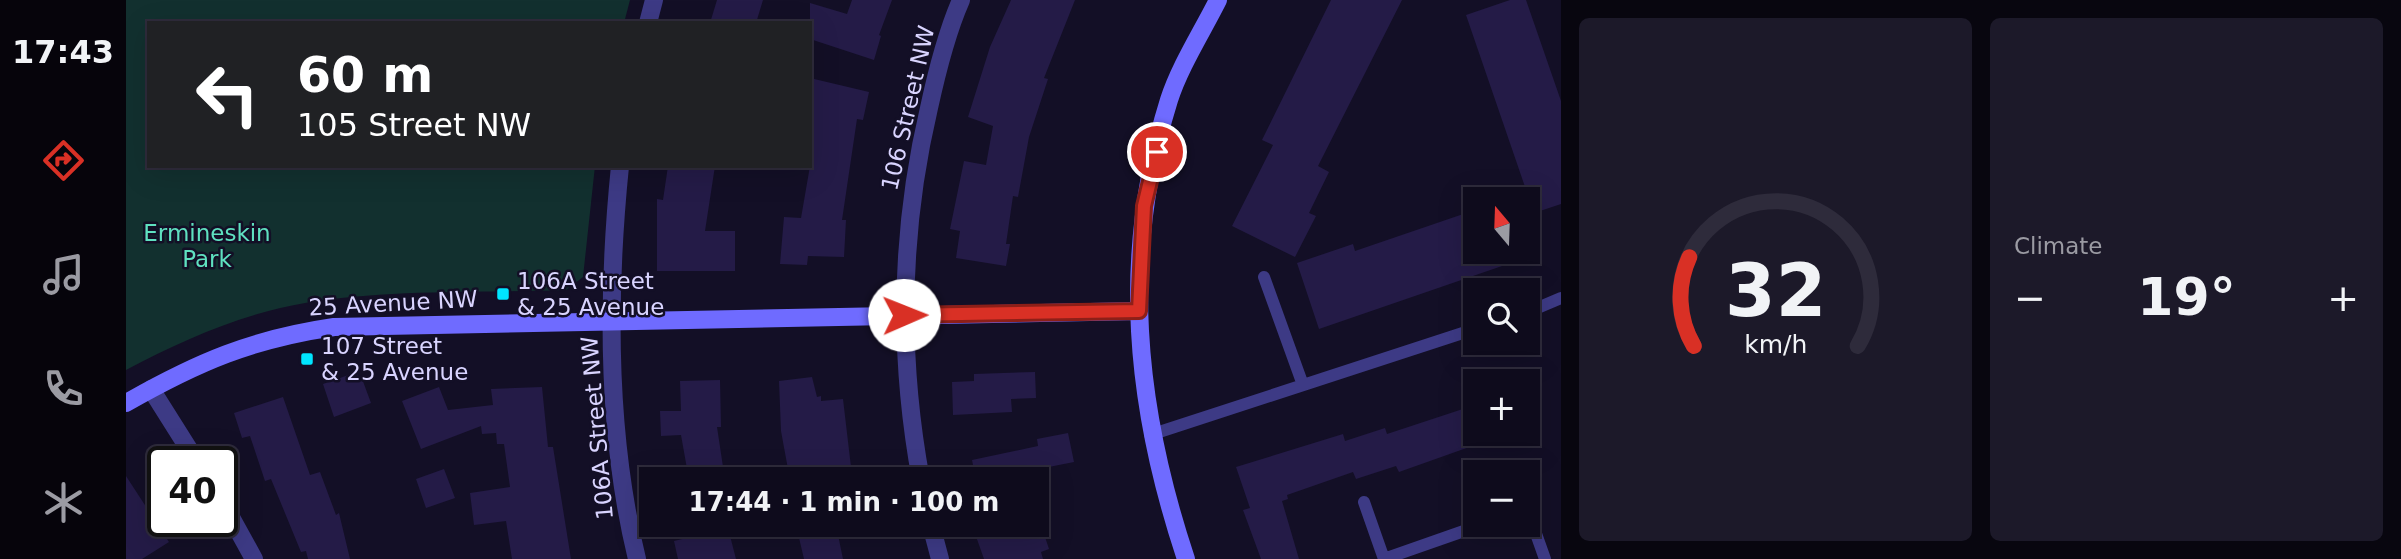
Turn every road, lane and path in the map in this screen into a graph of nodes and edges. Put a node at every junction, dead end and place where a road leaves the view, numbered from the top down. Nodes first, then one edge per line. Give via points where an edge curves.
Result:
1 (654, 0) edge
2 (961, 0) edge
3 (1218, 0) edge
4 (649, 21) edge
5 (620, 168) edge
6 (1264, 277) dead end
7 (1561, 298) edge
8 (1540, 307) edge
9 (1139, 311) junction
10 (904, 315) junction
11 (611, 320) junction
12 (1463, 333) edge
13 (1303, 385) junction
14 (151, 389) junction
15 (126, 403) edge
16 (1150, 435) junction
17 (187, 446) edge
18 (919, 467) edge
19 (1364, 502) dead end
20 (238, 530) edge
21 (1463, 531) edge
22 (934, 537) edge
23 (1537, 537) edge
24 (254, 559) edge
25 (636, 559) edge
26 (940, 559) edge
27 (1186, 559) edge
28 (1384, 559) edge
29 (1545, 559) edge

1 - 4 street
2 - 10 street, 106 Street NW via 944,48 920,148
3 - 9 street via 1170,98 1144,206
5 - 11 street, 106A Street NW
6 - 13 lane
7 - 8 lane
9 - 10 street, 25 Avenue NW
9 - 16 street
10 - 11 street, 25 Avenue NW
10 - 18 street, 106 Street NW via 907,381
11 - 14 street, 25 Avenue NW via 334,327 229,350
11 - 25 street, 106A Street NW via 621,466
12 - 13 lane
13 - 16 lane
14 - 15 street, 25 Avenue NW
14 - 17 street
16 - 27 street
19 - 28 lane
20 - 24 street
21 - 28 lane
22 - 26 street
23 - 29 lane

